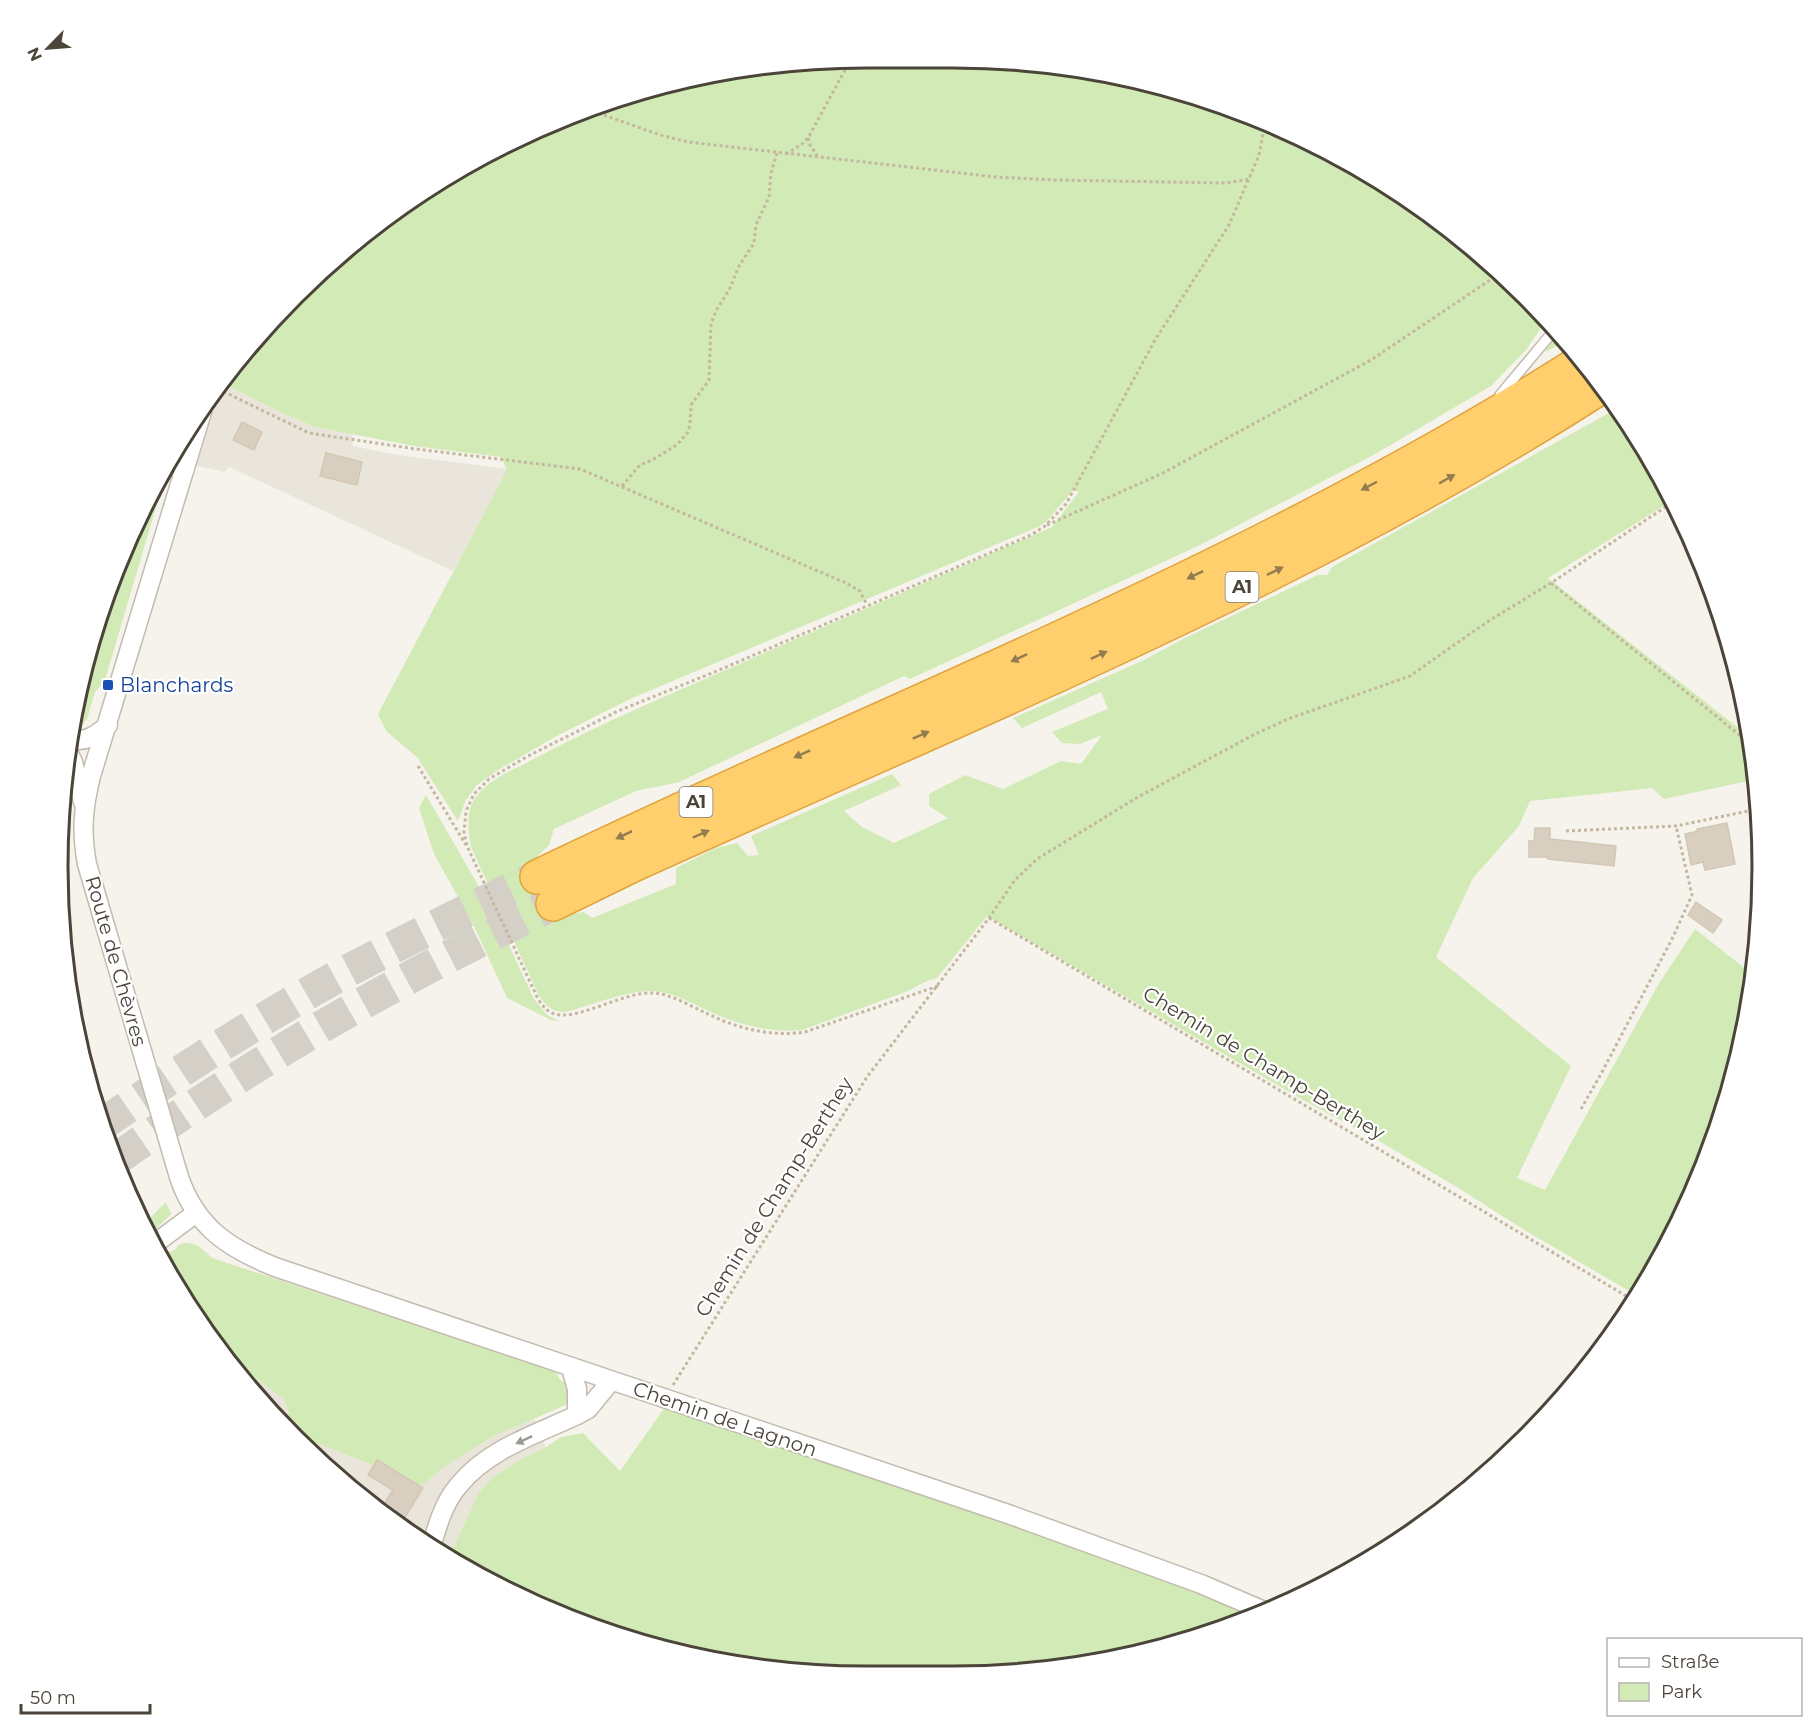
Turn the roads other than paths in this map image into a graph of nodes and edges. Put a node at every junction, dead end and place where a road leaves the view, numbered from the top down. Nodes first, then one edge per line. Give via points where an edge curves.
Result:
1 (1550, 336) edge
2 (1575, 365) edge
3 (1595, 391) edge
4 (1470, 431) junction
5 (196, 434) edge
6 (108, 725) junction
7 (78, 739) edge
8 (74, 765) edge
9 (84, 807) junction
10 (196, 1213) junction
11 (160, 1240) edge
12 (571, 1368) junction
13 (611, 1381) junction
14 (578, 1415) junction
15 (434, 1539) edge
16 (1255, 1607) edge

1 - 4 lane
2 - 4 highway, A1
4 -> 3 highway, A1 via 1294,526 1125,609 640,827 545,890 634,864 1140,636 1313,552 1502,448
5 - 6 street, Route de Chèvres
6 - 7 street via 93,737
6 - 9 street, Route de Chèvres
8 - 9 street
9 - 10 street, Route de Chèvres via 87,864 179,1177
10 - 11 street
10 - 12 street, Chemin de Lagnon via 227,1244 253,1258
12 - 13 street, Chemin de Lagnon
12 - 14 street
13 - 14 street
13 - 16 street, Chemin de Lagnon via 1106,1549
14 -> 15 street via 500,1451 471,1472 449,1500

